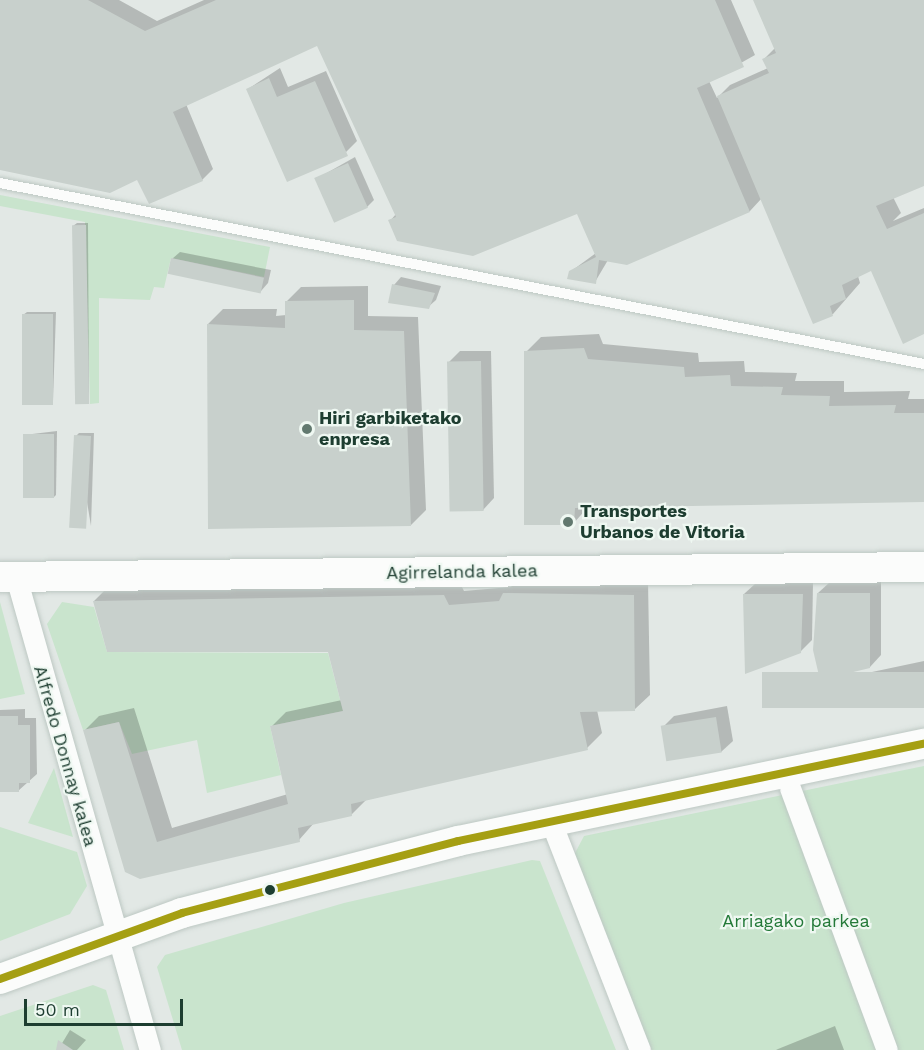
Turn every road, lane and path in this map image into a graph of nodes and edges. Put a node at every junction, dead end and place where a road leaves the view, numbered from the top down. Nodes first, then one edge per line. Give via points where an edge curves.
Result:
1 (0, 183) edge
2 (924, 364) edge
3 (924, 567) edge
4 (8, 577) edge
5 (924, 744) edge
6 (790, 788) dead end
7 (551, 822) junction
8 (116, 936) junction
9 (0, 979) edge
10 (150, 1050) edge
11 (640, 1050) edge
12 (887, 1050) edge

1 - 2 lane
3 - 4 main road, Agirrelanda kalea
4 - 8 street, Alfredo Donnay kalea
5 - 7 main road
6 - 12 street
7 - 8 main road via 182,913
7 - 11 street
8 - 9 main road
8 - 10 street, Alfredo Donnay kalea

